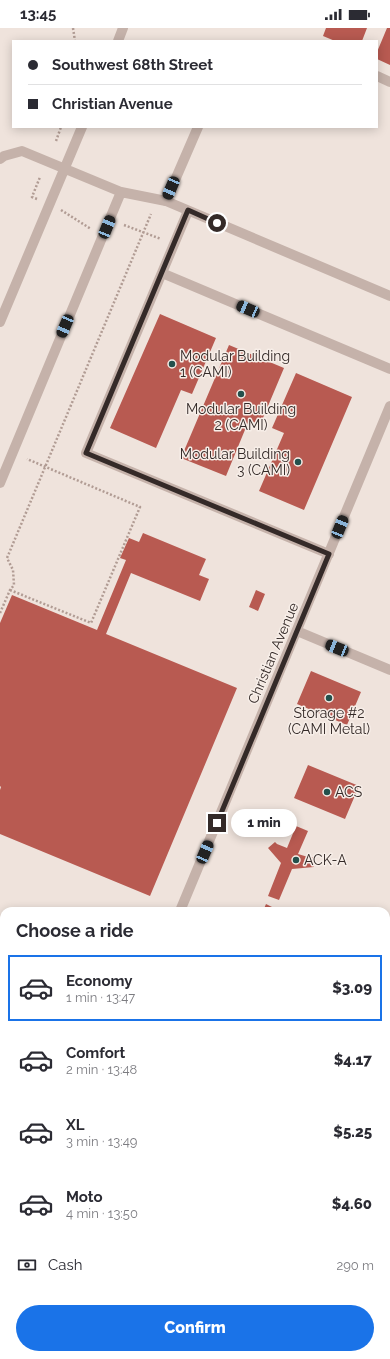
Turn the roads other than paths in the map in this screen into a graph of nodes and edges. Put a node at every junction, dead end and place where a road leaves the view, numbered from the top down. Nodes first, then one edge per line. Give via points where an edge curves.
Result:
1 (123, 28) edge
2 (118, 40) edge
3 (378, 76) edge
4 (390, 82) edge
5 (82, 128) edge
6 (198, 128) edge
7 (0, 159) edge
8 (65, 168) junction
9 (121, 192) junction
10 (166, 201) junction
11 (188, 210) junction
12 (162, 273) junction
13 (390, 296) edge
14 (0, 322) edge
15 (390, 369) edge
16 (390, 406) edge
17 (0, 483) edge
18 (329, 554) junction
19 (297, 631) junction
20 (390, 670) edge
21 (182, 907) edge

1 - 2 street
3 - 4 street
5 - 8 street
6 - 10 street
7 - 8 street via 22,151
8 - 9 street
8 - 14 street
9 - 10 street
9 - 17 street
10 - 11 street
11 - 12 street
11 - 13 street
12 - 15 street
12 - 18 street via 86,453
16 - 18 street, Christian Avenue
18 - 19 street, Christian Avenue
19 - 20 street
19 - 21 street, Christian Avenue

